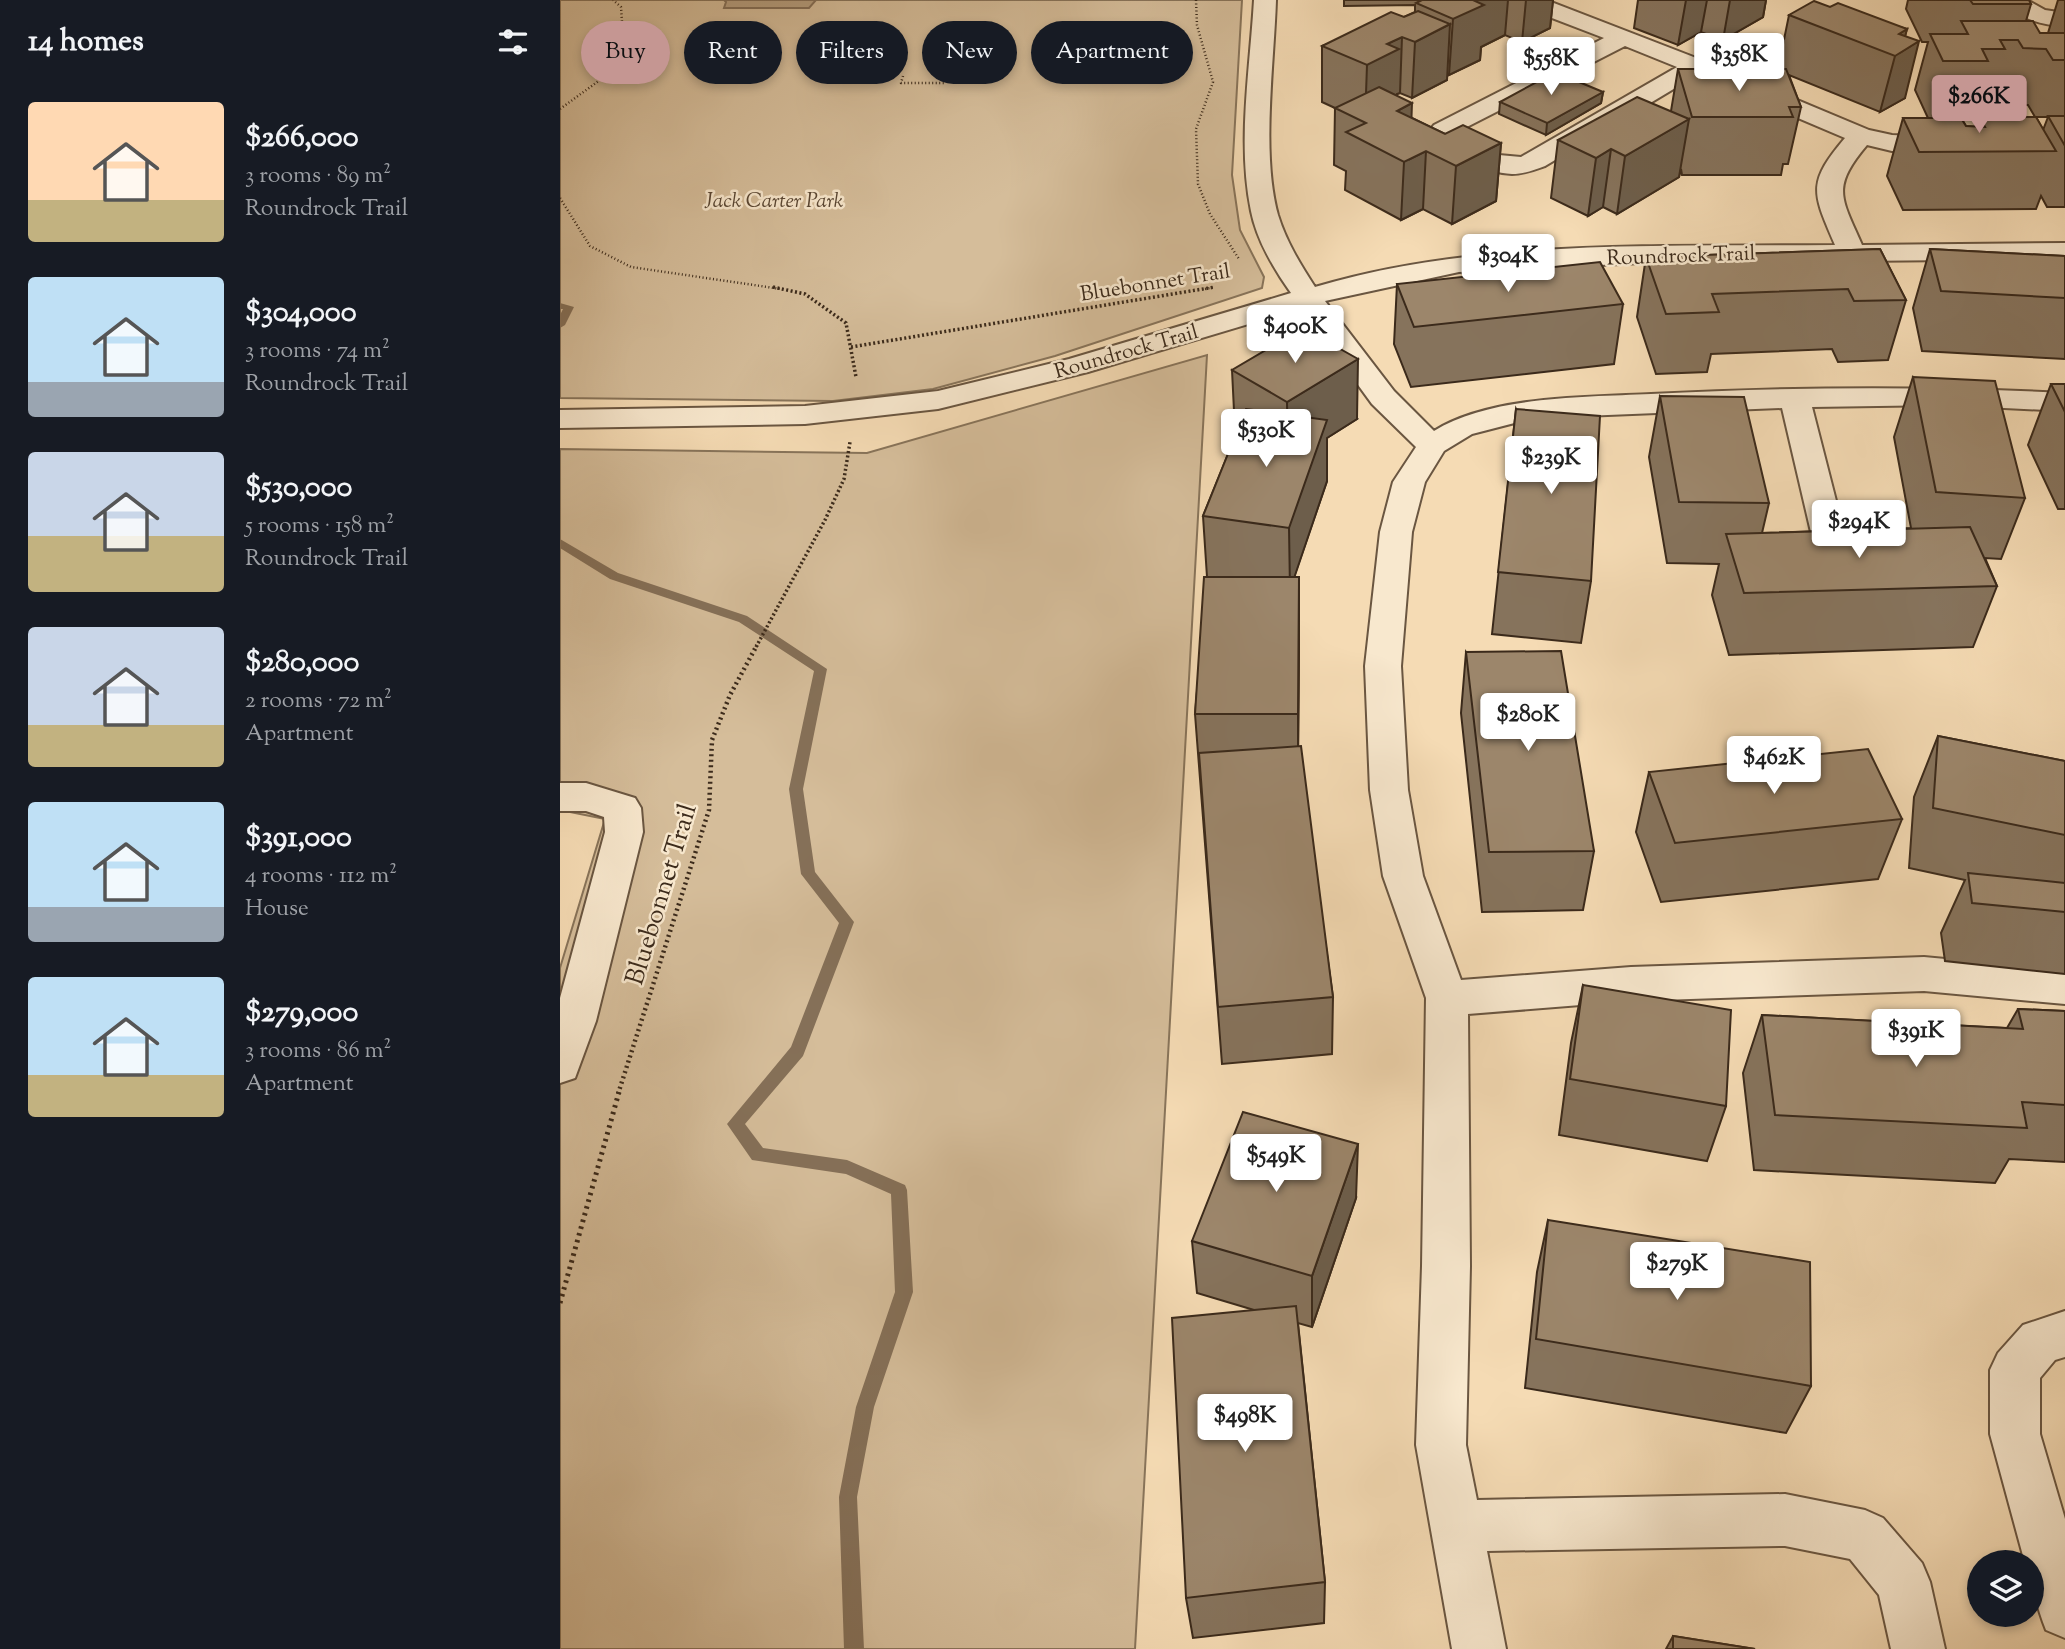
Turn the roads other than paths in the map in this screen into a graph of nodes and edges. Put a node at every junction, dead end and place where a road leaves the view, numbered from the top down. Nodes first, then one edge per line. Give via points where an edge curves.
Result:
1 (1265, 0) edge
2 (1526, 0) edge
3 (2015, 0) edge
4 (1603, 5) dead end
5 (1574, 19) junction
6 (2065, 20) edge
7 (1623, 38) junction
8 (1696, 66) junction
9 (1861, 136) junction
10 (1972, 143) edge
11 (1851, 251) junction
12 (2065, 251) edge
13 (1308, 296) junction
14 (1795, 399) junction
15 (2065, 402) edge
16 (560, 419) edge
17 (1433, 445) junction
18 (1838, 575) edge
19 (560, 797) edge
20 (2065, 987) edge
21 (1447, 998) junction
22 (560, 1065) edge
23 (2065, 1334) edge
24 (1456, 1526) junction
25 (2065, 1611) edge
26 (1479, 1649) edge
27 (1919, 1649) edge

1 - 13 street via 1259,161 1262,195 1270,233
2 - 5 street
3 - 6 street via 2044,17
4 - 5 street
5 - 7 street
7 - 8 street
7 - 8 street via 1443,130 1447,137 1501,166 1516,168 1536,161
8 - 9 street
9 - 10 street via 1892,143
9 - 11 street via 1835,165 1826,186
11 - 12 street, Roundrock Trail
11 - 13 street, Roundrock Trail via 1459,264
13 - 16 street, Roundrock Trail via 1078,366 938,400 805,415
13 - 17 street via 1408,427
14 - 15 street via 1944,396
14 - 17 street via 1534,409 1461,427
14 - 18 street
17 - 21 street via 1409,482 1396,533 1383,666 1389,790 1403,876
19 - 22 street via 586,797 622,808 624,832
20 - 21 street via 1924,974 1631,984
21 - 24 street via 1447,1266 1441,1445
23 - 25 street via 2040,1341 2015,1370 2015,1434
24 - 26 street
24 - 27 street via 1785,1520 1865,1536 1903,1582

